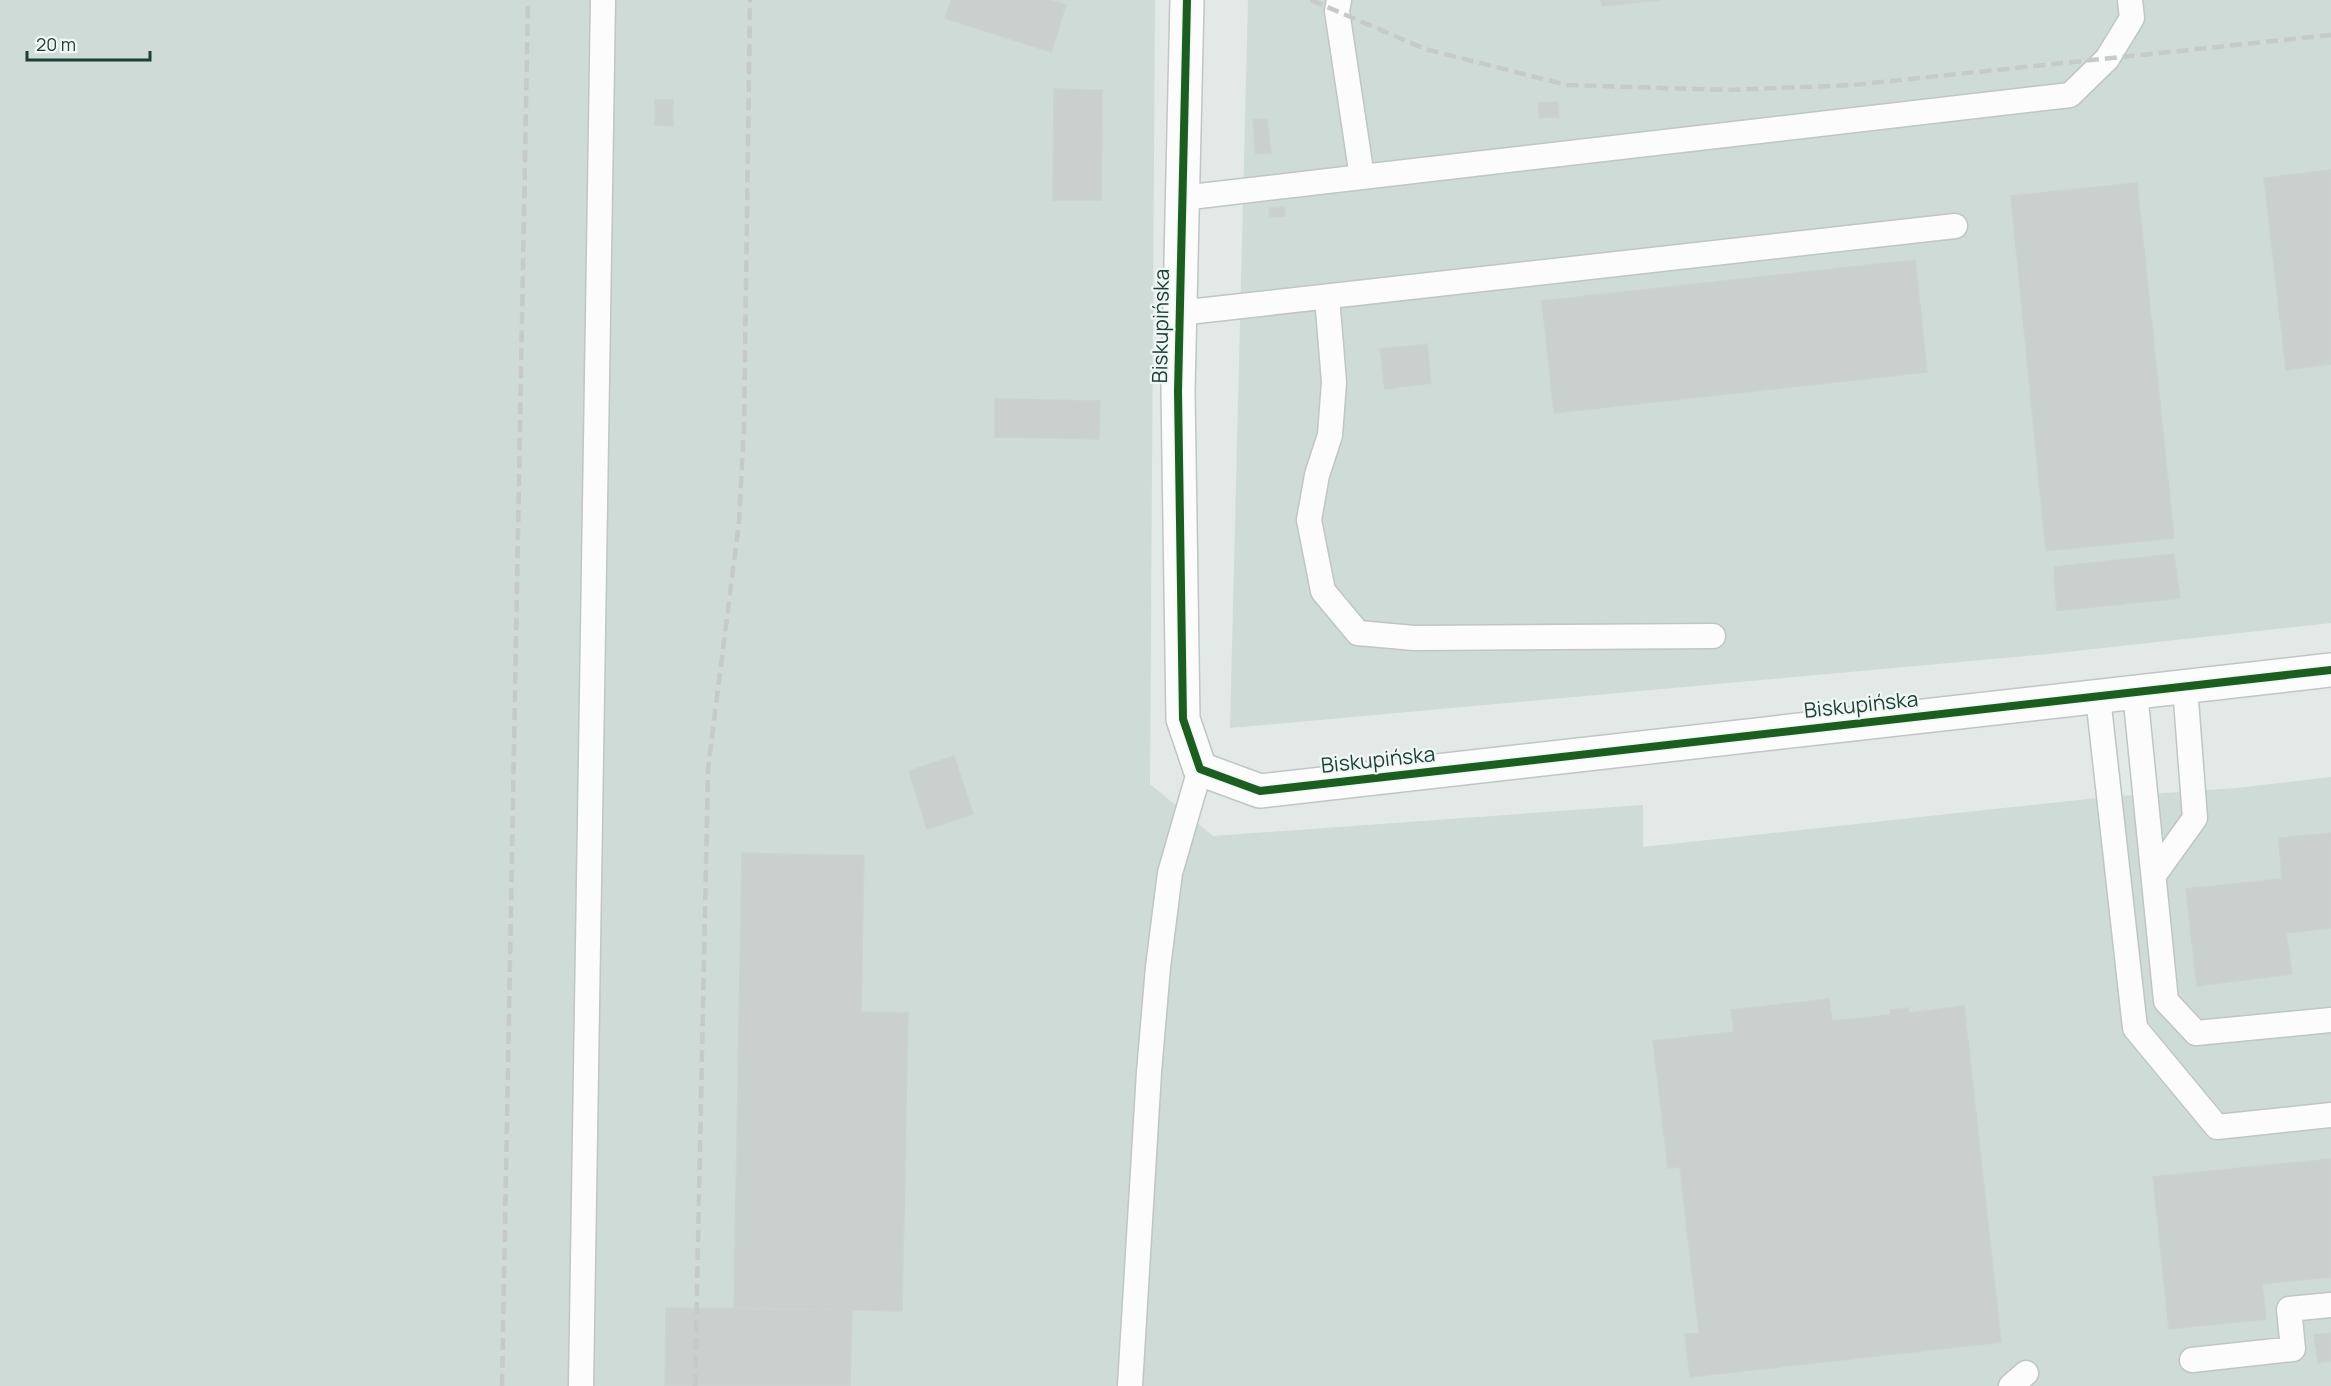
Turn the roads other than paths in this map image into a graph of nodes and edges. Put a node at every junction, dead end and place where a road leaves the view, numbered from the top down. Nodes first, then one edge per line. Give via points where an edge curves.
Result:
1 (603, 0) edge
2 (1187, 0) edge
3 (1339, 0) edge
4 (2130, 0) edge
5 (1362, 177) junction
6 (1182, 198) junction
7 (1955, 226) dead end
8 (1327, 297) junction
9 (1179, 314) junction
10 (1713, 636) dead end
11 (2331, 670) edge
12 (2185, 687) junction
13 (2135, 693) junction
14 (2098, 697) junction
15 (1200, 769) junction
16 (2154, 875) junction
17 (2331, 1020) edge
18 (2331, 1115) edge
19 (2331, 1305) edge
20 (2192, 1360) dead end
21 (581, 1386) edge
22 (1130, 1386) edge

1 - 21 lane
2 - 6 street, Biskupińska
3 - 5 lane via 1337,11
4 - 5 lane via 2132,18 2107,59 2070,95
5 - 6 lane
6 - 9 street, Biskupińska
7 - 8 lane
8 - 9 lane
8 - 10 lane via 1334,382 1330,435 1317,475 1309,520 1323,591 1358,633 1414,638
9 - 15 street, Biskupińska via 1183,719
11 - 12 street, Biskupińska
12 - 13 street, Biskupińska
12 - 16 lane via 2195,819
13 - 14 street, Biskupińska
13 - 16 lane
14 - 15 street, Biskupińska via 1260,791
14 - 18 lane via 2135,1028 2217,1127
15 - 22 lane via 1170,873 1158,967
16 - 17 lane via 2166,1001 2196,1033
19 - 20 lane via 2289,1309 2293,1349

